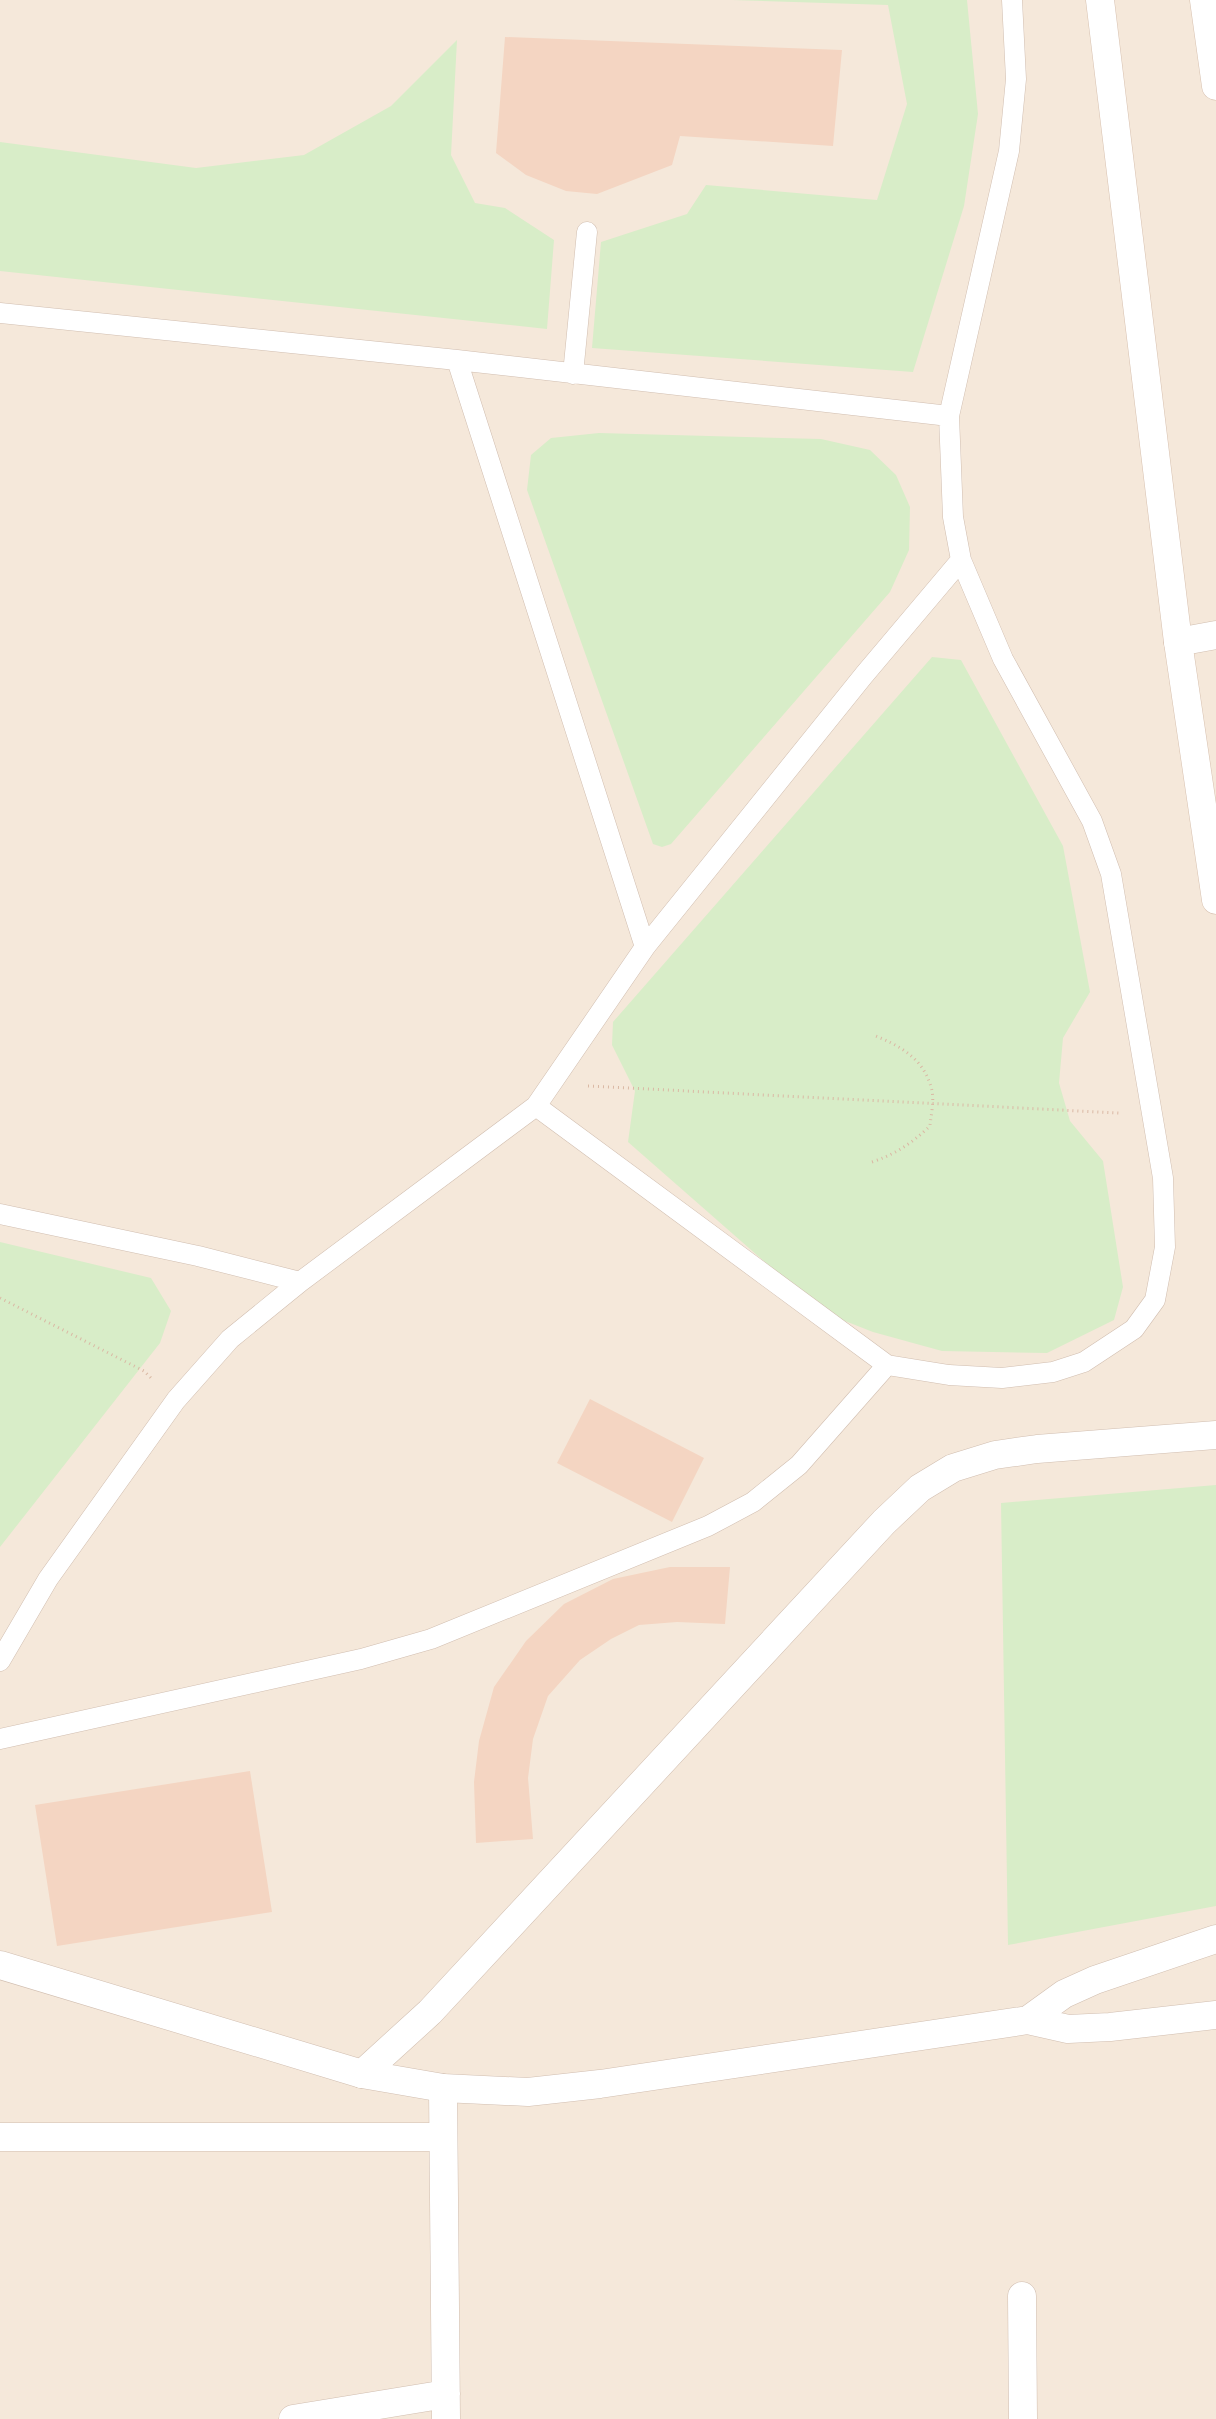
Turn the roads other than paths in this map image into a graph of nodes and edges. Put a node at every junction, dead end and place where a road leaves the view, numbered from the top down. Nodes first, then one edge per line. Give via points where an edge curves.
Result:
1 (1012, 0) edge
2 (1100, 0) edge
3 (1204, 0) edge
4 (1216, 86) edge
5 (587, 232) dead end
6 (0, 313) edge
7 (457, 360) junction
8 (573, 374) junction
9 (949, 416) junction
10 (961, 560) junction
11 (1216, 635) edge
12 (1178, 642) junction
13 (1216, 900) edge
14 (645, 947) junction
15 (536, 1106) junction
16 (0, 1214) edge
17 (300, 1282) junction
18 (887, 1364) junction
19 (1216, 1435) edge
20 (0, 1661) edge
21 (0, 1739) edge
22 (1216, 1939) edge
23 (0, 1965) edge
24 (1216, 2015) edge
25 (1028, 2020) junction
26 (362, 2074) junction
27 (443, 2088) junction
28 (0, 2137) edge
29 (443, 2137) junction
30 (1022, 2296) dead end
31 (446, 2407) edge
32 (293, 2419) edge
33 (1023, 2419) edge

1 - 9 lane via 1016,79 1009,152
2 - 12 street
3 - 4 street
5 - 8 lane
6 - 7 lane
7 - 8 lane
7 - 14 lane
8 - 9 lane
9 - 10 lane via 952,517
10 - 14 lane
10 - 18 lane via 1003,659 1092,821 1108,865 1163,1178 1165,1247 1155,1300 1134,1328 1084,1362 1053,1372 1002,1378 949,1375
11 - 12 street
12 - 13 street
14 - 15 lane
15 - 17 lane
15 - 18 lane
16 - 17 lane via 198,1256
17 - 20 lane via 230,1339 176,1400 48,1579
18 - 21 lane via 799,1465 753,1502 708,1526 431,1639 360,1659
19 - 26 street via 995,1455 953,1468 920,1488 884,1522 430,2012
22 - 25 street via 1095,1980 1064,1994
23 - 26 street
24 - 25 street via 1068,2029
25 - 27 street via 600,2084 528,2092
26 - 27 street
27 - 29 street
28 - 29 street
29 - 31 street
30 - 33 street
31 - 32 street

